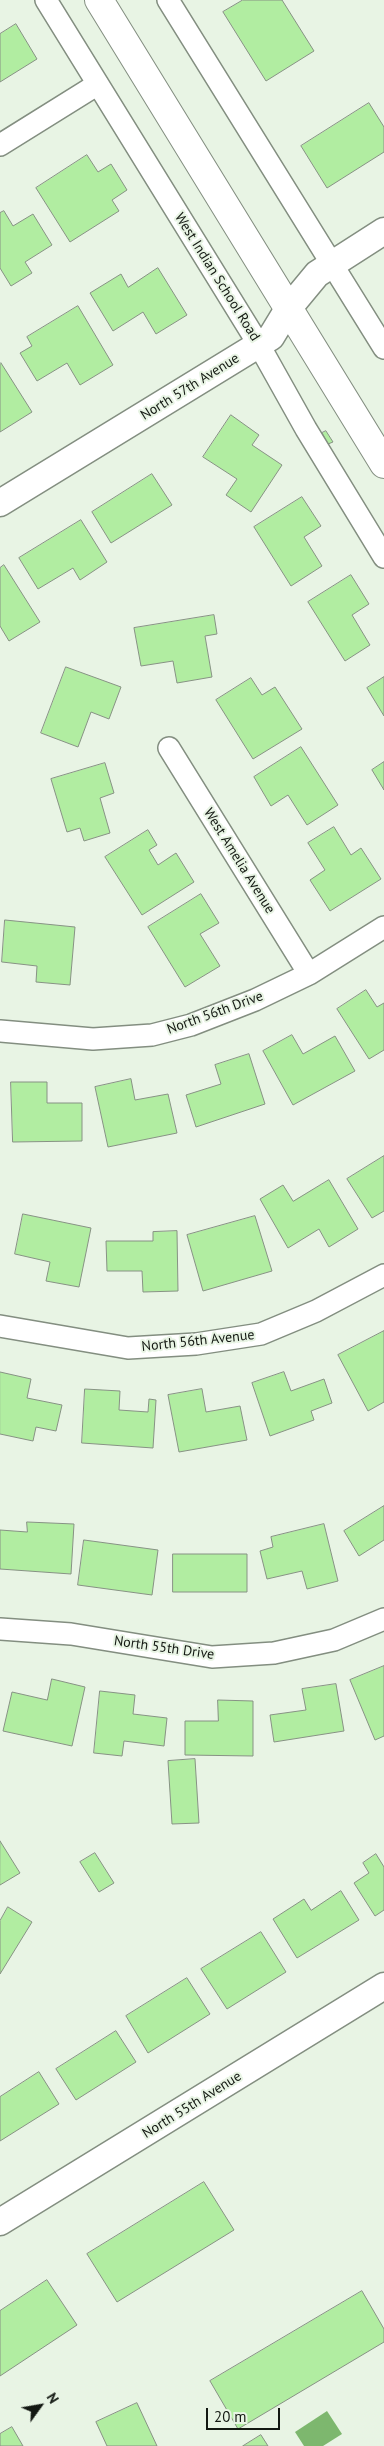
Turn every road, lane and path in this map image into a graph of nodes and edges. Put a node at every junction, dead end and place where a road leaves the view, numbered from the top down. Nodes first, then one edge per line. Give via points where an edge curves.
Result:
1 (46, 0) edge
2 (99, 0) edge
3 (168, 0) edge
4 (98, 84) junction
5 (0, 145) edge
6 (384, 231) edge
7 (332, 263) junction
8 (288, 309) junction
9 (258, 345) junction
10 (384, 348) edge
11 (384, 464) edge
12 (0, 503) edge
13 (384, 557) edge
14 (169, 748) dead end
15 (384, 927) edge
16 (308, 974) junction
17 (0, 1030) edge
18 (384, 1275) edge
19 (0, 1326) edge
20 (384, 1619) edge
21 (0, 1629) edge
22 (384, 1986) edge
23 (0, 2222) edge

1 - 4 street, West Indian School Road
2 - 8 main road
3 - 7 street
4 - 5 street
4 - 9 street, West Indian School Road
6 - 7 street, North 57th Avenue
7 - 8 street, North 57th Avenue via 317,274
7 - 10 street
8 - 9 street, North 57th Avenue via 271,337
8 - 11 main road
9 - 12 street, North 57th Avenue
9 - 13 street, West Indian School Road
14 - 16 street, West Amelia Avenue
15 - 16 street, North 56th Drive
16 - 17 street, North 56th Drive via 255,1000 191,1025 152,1035 92,1039
18 - 19 street, North 56th Avenue via 316,1311 261,1334 196,1344 128,1348
20 - 21 street, North 55th Drive via 334,1640 274,1652 212,1657 71,1634
22 - 23 street, North 55th Avenue

